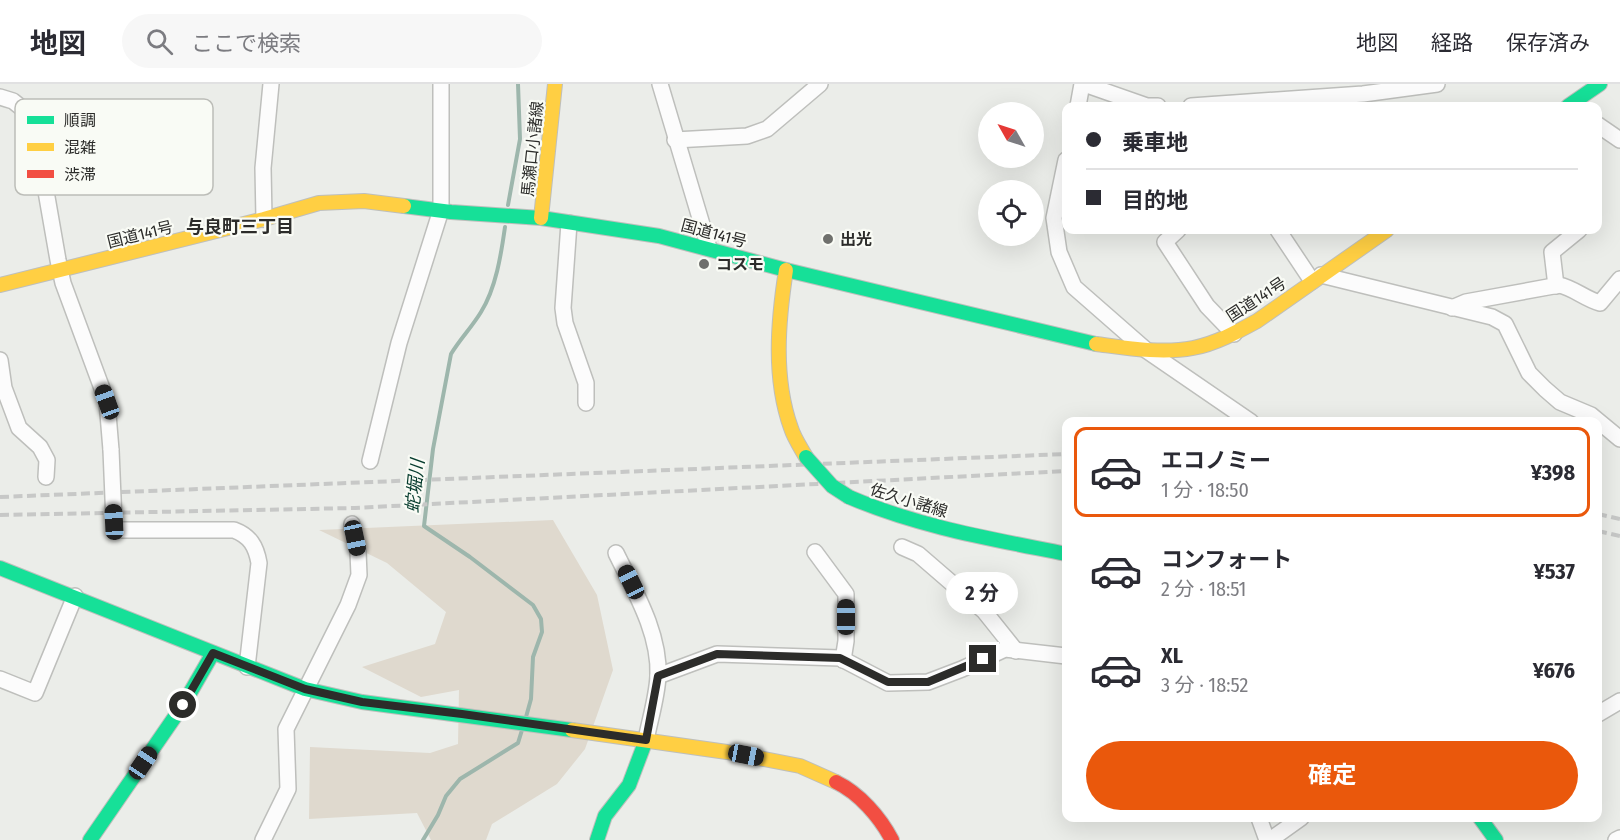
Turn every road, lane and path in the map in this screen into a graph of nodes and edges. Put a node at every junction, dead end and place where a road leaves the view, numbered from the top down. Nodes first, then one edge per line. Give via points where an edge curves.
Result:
1 (272, 84) edge
2 (426, 84) edge
3 (555, 84) edge
4 (660, 84) edge
5 (820, 84) edge
6 (1083, 84) edge
7 (1437, 84) edge
8 (1600, 84) edge
9 (441, 88) edge
10 (0, 97) edge
11 (1079, 102) edge
12 (1135, 102) edge
13 (1248, 102) edge
14 (1575, 102) edge
15 (15, 103) edge
16 (1602, 128) edge
17 (675, 140) junction
18 (1620, 140) edge
19 (1062, 179) edge
20 (47, 195) edge
21 (441, 210) junction
22 (541, 218) junction
23 (264, 219) junction
24 (569, 223) junction
25 (1174, 234) edge
26 (1281, 234) edge
27 (1381, 234) edge
28 (1574, 234) edge
29 (709, 248) junction
30 (786, 270) junction
31 (60, 271) junction
32 (1316, 278) junction
33 (1620, 279) edge
34 (0, 285) edge
35 (1556, 286) junction
36 (1452, 308) junction
37 (1234, 334) junction
38 (1146, 350) junction
39 (0, 360) edge
40 (586, 403) dead end
41 (1244, 417) edge
42 (1593, 417) edge
43 (1602, 424) edge
44 (1620, 439) edge
45 (370, 461) dead end
46 (46, 477) dead end
47 (352, 524) dead end
48 (902, 547) dead end
49 (616, 552) dead end
50 (815, 552) dead end
51 (1062, 553) edge
52 (0, 567) edge
53 (75, 597) junction
54 (1016, 651) junction
55 (213, 653) junction
56 (1062, 656) edge
57 (843, 660) junction
58 (247, 667) junction
59 (658, 676) junction
60 (0, 679) edge
61 (305, 689) junction
62 (1620, 701) edge
63 (1602, 712) edge
64 (646, 740) junction
65 (1261, 822) edge
66 (1295, 822) edge
67 (1483, 822) edge
68 (90, 840) edge
69 (263, 840) edge
70 (597, 840) edge
71 (892, 840) edge
72 (1268, 840) edge
73 (1496, 840) edge

1 - 23 street via 263,168
2 - 9 street
3 - 22 main road, 馬瀬口小諸線
4 - 17 street
5 - 17 street via 767,129 747,136
6 - 11 street
6 - 12 street
7 - 13 street
8 - 14 main road
9 - 21 street
10 - 15 street
16 - 18 street
17 - 29 street
19 - 38 street via 1054,218 1059,252 1074,287
20 - 31 street
21 - 22 main road, 国道141号
21 - 23 main road, 国道141号 via 364,201 318,202
21 - 45 street via 399,343
22 - 24 main road, 国道141号
23 - 31 main road, 国道141号
24 - 29 main road, 国道141号
24 - 40 street via 563,308 586,383
25 - 37 street via 1165,242 1207,306
26 - 32 street
27 - 32 main road, 国道141号
28 - 35 street via 1552,252
29 - 30 main road, 国道141号
30 - 38 main road, 国道141号 via 1088,343
30 - 51 main road, 佐久小諸線, bridge via 779,364 789,426 806,457 832,486 878,510 914,522
31 - 34 main road, 国道141号
31 - 58 street, bridge via 107,402 121,526 234,530 254,546 259,563
32 - 36 street
32 - 37 main road, 国道141号
33 - 35 street via 1599,303 1572,288
35 - 36 street
36 - 42 street via 1492,317 1504,324 1529,373 1545,390 1560,402
37 - 38 main road, 国道141号 via 1193,348
38 - 41 street
39 - 46 street via 4,388 19,428 40,447 47,460
43 - 44 street
47 - 61 street via 359,575
48 - 54 street via 918,554 984,611
49 - 59 street via 656,645
50 - 57 street via 846,594
52 - 53 main road
53 - 55 main road
53 - 60 street via 35,693
54 - 56 street
54 - 57 street via 1005,649 928,682 888,682
55 - 58 main road
55 - 68 main road via 183,705
57 - 59 street via 717,654
58 - 61 main road
59 - 64 street
61 - 64 main road via 362,702
61 - 69 street via 286,729 288,789
62 - 63 street
64 - 70 main road via 629,785 605,816
64 - 71 main road via 800,766 851,789
65 - 72 street
66 - 72 street
67 - 73 main road

